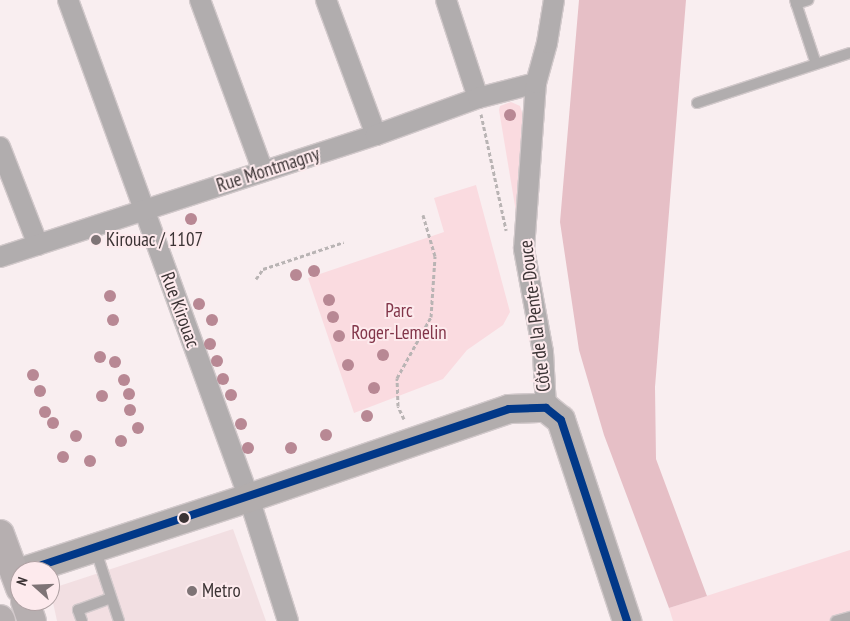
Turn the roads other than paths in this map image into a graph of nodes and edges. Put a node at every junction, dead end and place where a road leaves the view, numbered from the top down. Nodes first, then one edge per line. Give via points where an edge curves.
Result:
1 (68, 0) edge
2 (200, 0) edge
3 (326, 0) edge
4 (446, 0) edge
5 (554, 0) edge
6 (808, 0) edge
7 (795, 2) edge
8 (850, 53) edge
9 (816, 64) junction
10 (536, 83) junction
11 (478, 98) junction
12 (697, 103) dead end
13 (376, 135) junction
14 (0, 147) edge
15 (263, 171) junction
16 (144, 211) junction
17 (38, 245) junction
18 (0, 257) edge
19 (546, 408) junction
20 (249, 498) junction
21 (0, 534) edge
22 (95, 548) junction
23 (10, 561) edge
24 (60, 561) edge
25 (111, 598) junction
26 (850, 617) edge
27 (82, 621) edge
28 (119, 621) edge
29 (288, 621) edge
30 (627, 621) edge
31 (836, 621) edge

1 - 16 street, Rue Kirouac
2 - 15 street
3 - 13 street
4 - 11 street
5 - 10 street, Côte de la Pente-Douce
6 - 7 lane
7 - 9 lane
8 - 9 lane
9 - 12 lane
10 - 11 street, Rue Montmagny
10 - 19 street, Côte de la Pente-Douce via 524,249 543,352
11 - 13 street, Rue Montmagny
13 - 15 street, Rue Montmagny
14 - 17 street
15 - 16 street, Rue Montmagny
16 - 17 street, Rue Montmagny
16 - 20 street, Rue Kirouac
17 - 18 street, Rue Montmagny
19 - 20 main road via 509,409
19 - 30 main road, Côte de la Pente-Douce via 561,420
20 - 22 main road
20 - 29 street, Rue Kirouac
21 - 23 main road
22 - 24 main road
22 - 25 lane
25 - 27 lane via 78,610
25 - 28 lane
26 - 31 lane

